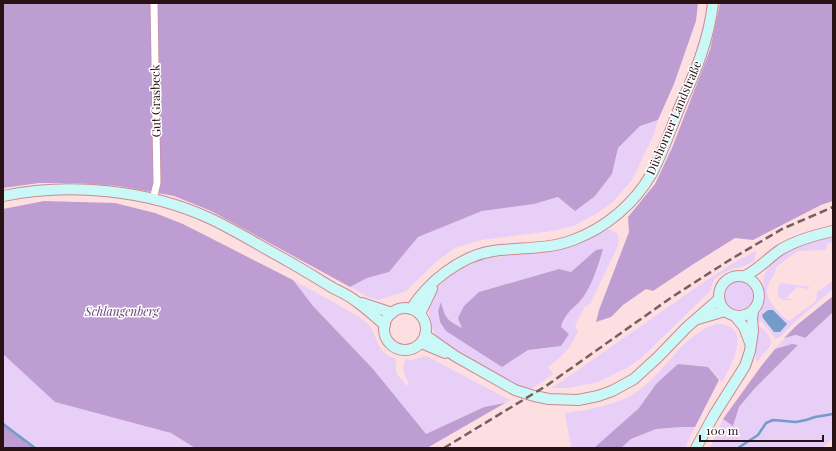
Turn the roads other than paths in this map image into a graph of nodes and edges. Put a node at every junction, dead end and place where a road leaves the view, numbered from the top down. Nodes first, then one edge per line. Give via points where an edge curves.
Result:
1 (154, 3) edge
2 (712, 3) edge
3 (3, 196) edge
4 (153, 199) junction
5 (833, 231) edge
6 (762, 266) junction
7 (745, 276) junction
8 (757, 286) junction
9 (719, 299) junction
10 (356, 301) junction
11 (725, 310) junction
12 (416, 312) junction
13 (752, 312) junction
14 (392, 313) junction
15 (735, 316) junction
16 (696, 320) junction
17 (385, 325) junction
18 (423, 339) junction
19 (750, 343) junction
20 (696, 448) edge

1 - 4 street, Gut Grasbeck via 157,184
2 - 12 main road, Düshorner Landstraße via 697,67 664,147 652,174 626,206 604,224 573,240 544,248 478,254 458,264 421,296
3 - 4 main road via 78,190 116,192
4 - 10 main road via 207,217 227,227
5 - 6 main road via 791,244
6 - 7 main road
6 - 8 main road
7 - 8 main road
7 - 9 main road via 734,277 724,283
8 - 13 main road via 760,297
9 - 11 main road
9 - 16 main road
10 - 14 main road
10 - 17 main road
11 - 15 main road
11 - 16 main road
12 - 14 main road via 401,309
12 - 18 main road via 426,326
13 - 15 main road
13 - 19 main road via 753,331
14 - 17 main road
15 - 19 main road via 744,327
16 - 18 main road via 634,379 612,391 588,398 558,400 534,396 509,387
17 - 18 main road via 387,338 396,347 409,349
19 - 20 main road via 745,366

